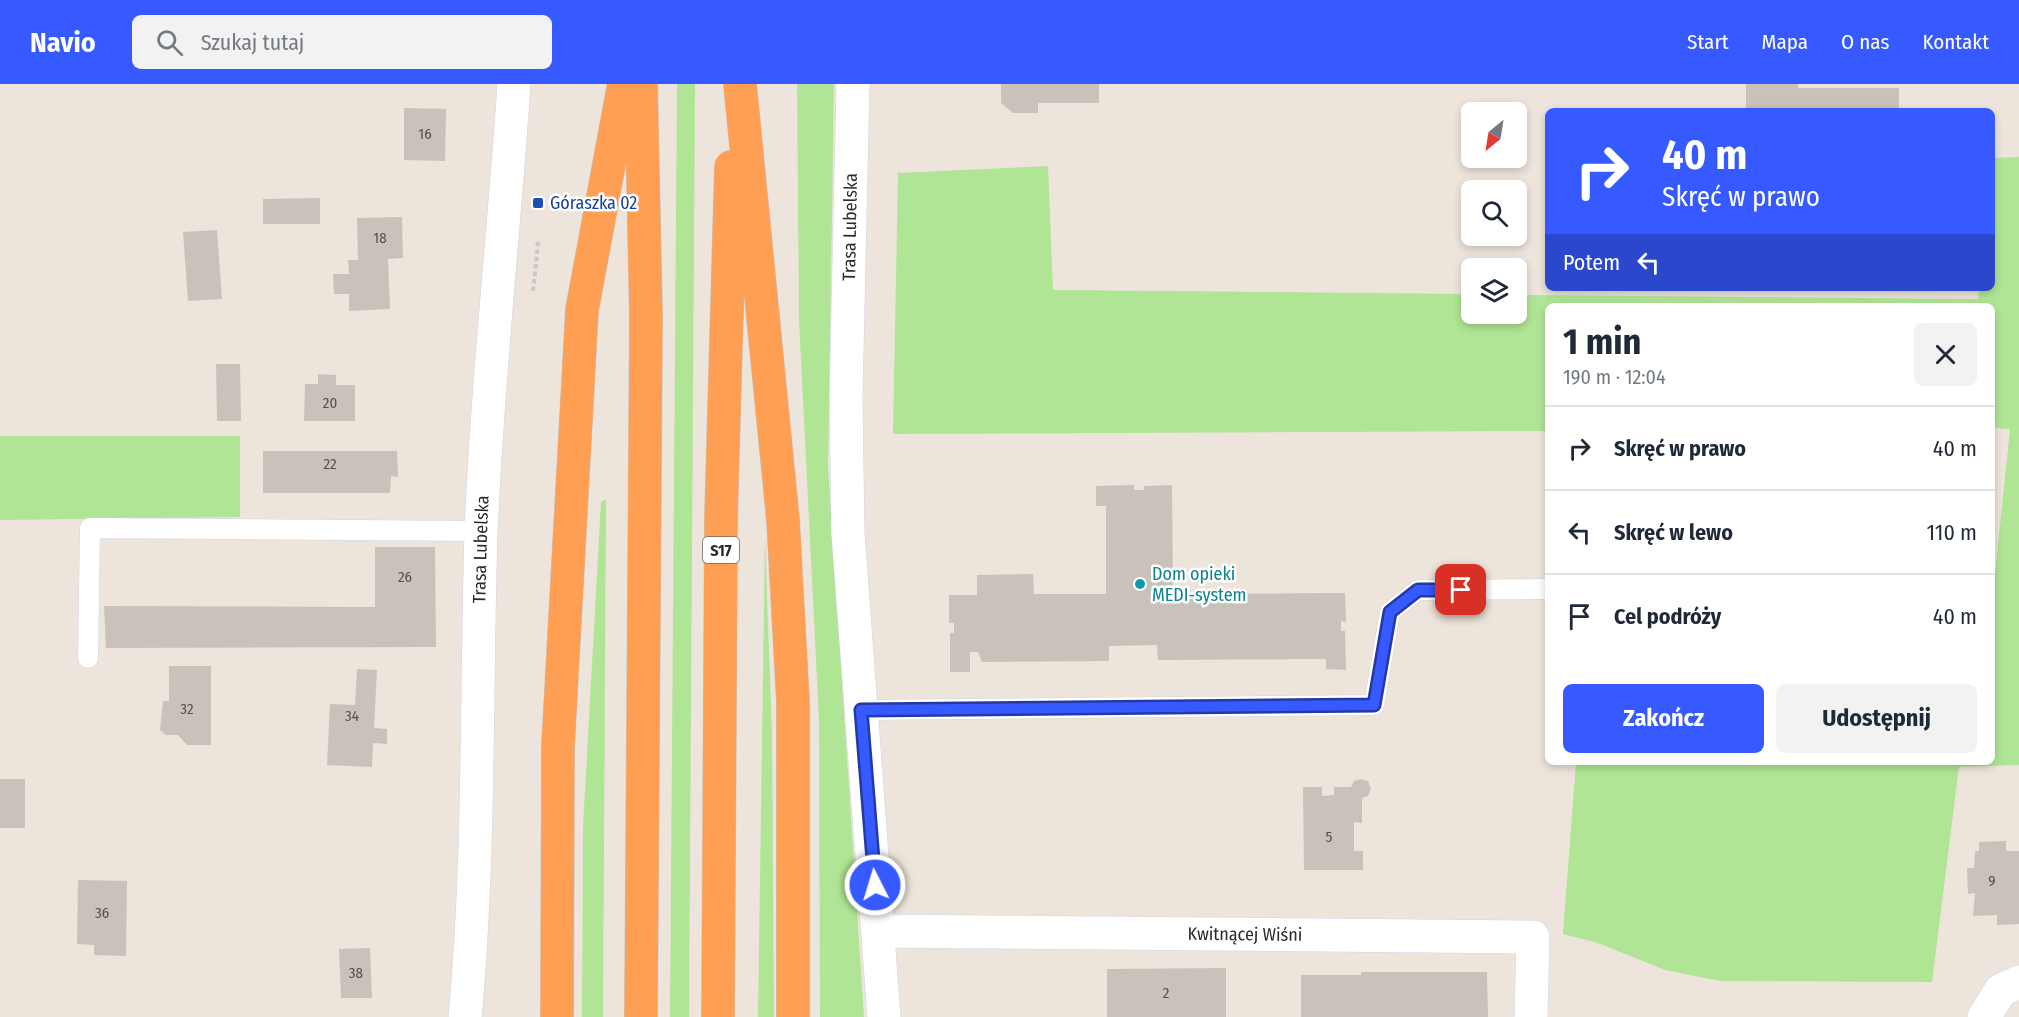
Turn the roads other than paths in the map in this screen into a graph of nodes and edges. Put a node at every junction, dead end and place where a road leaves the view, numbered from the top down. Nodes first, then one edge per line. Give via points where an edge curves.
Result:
1 (514, 84) edge
2 (624, 84) edge
3 (642, 84) edge
4 (733, 84) edge
5 (740, 84) edge
6 (853, 84) edge
7 (481, 531) junction
8 (1545, 589) edge
9 (88, 658) dead end
10 (861, 710) junction
11 (879, 931) junction
12 (2019, 982) edge
13 (465, 1017) edge
14 (557, 1017) edge
15 (641, 1017) edge
16 (718, 1017) edge
17 (793, 1017) edge
18 (884, 1017) edge
19 (1532, 1017) edge
20 (1984, 1017) edge

1 - 7 street, Trasa Lubelska
2 - 14 highway via 582,310 558,746
3 - 15 highway via 646,328
4 - 16 highway, S17 via 721,519
5 - 17 highway via 783,520 793,702
6 - 10 street, Trasa Lubelska via 846,398 848,532
7 - 9 lane via 90,528
7 - 13 street, Trasa Lubelska via 476,849
8 - 10 lane via 1418,590 1390,612 1374,705
10 - 11 street, Trasa Lubelska
11 - 18 street, Trasa Lubelska
11 - 19 street, Kwitnącej Wiśni via 1533,937
12 - 20 street via 2001,990

